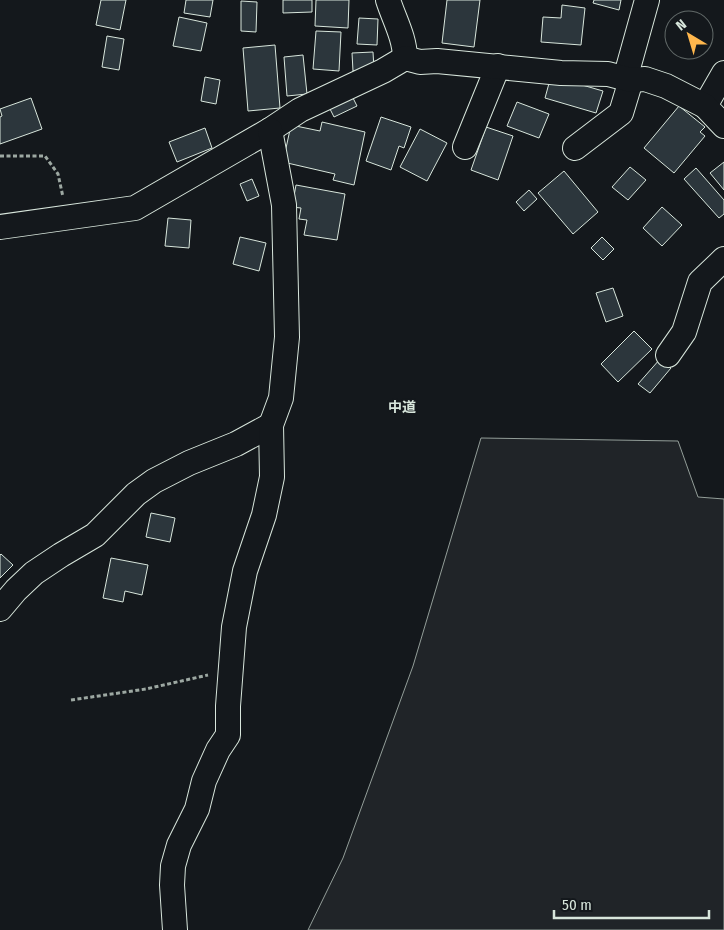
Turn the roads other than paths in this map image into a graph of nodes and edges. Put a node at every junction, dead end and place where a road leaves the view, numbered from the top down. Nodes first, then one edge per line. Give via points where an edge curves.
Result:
1 (388, 0) edge
2 (648, 0) edge
3 (405, 58) junction
4 (498, 66) junction
5 (724, 74) edge
6 (628, 79) junction
7 (705, 106) junction
8 (724, 126) edge
9 (270, 130) junction
10 (465, 148) dead end
11 (575, 148) dead end
12 (0, 227) edge
13 (724, 259) edge
14 (668, 355) dead end
15 (271, 424) junction
16 (0, 609) edge
17 (175, 930) edge

1 - 3 street
2 - 6 street
3 - 4 street via 420,62
3 - 9 street via 300,110
4 - 6 street via 608,74
4 - 10 street
5 - 7 street
6 - 7 street via 645,79 666,86
6 - 11 street via 620,113
7 - 8 street
9 - 12 street via 134,208
9 - 15 street via 284,205 287,337 281,398
13 - 14 street via 700,282 684,332
15 - 16 street via 236,444 154,481 136,494 95,536 34,573
15 - 17 street via 272,477 264,515 245,571 234,627 228,735 204,781 197,809 179,845 173,866

